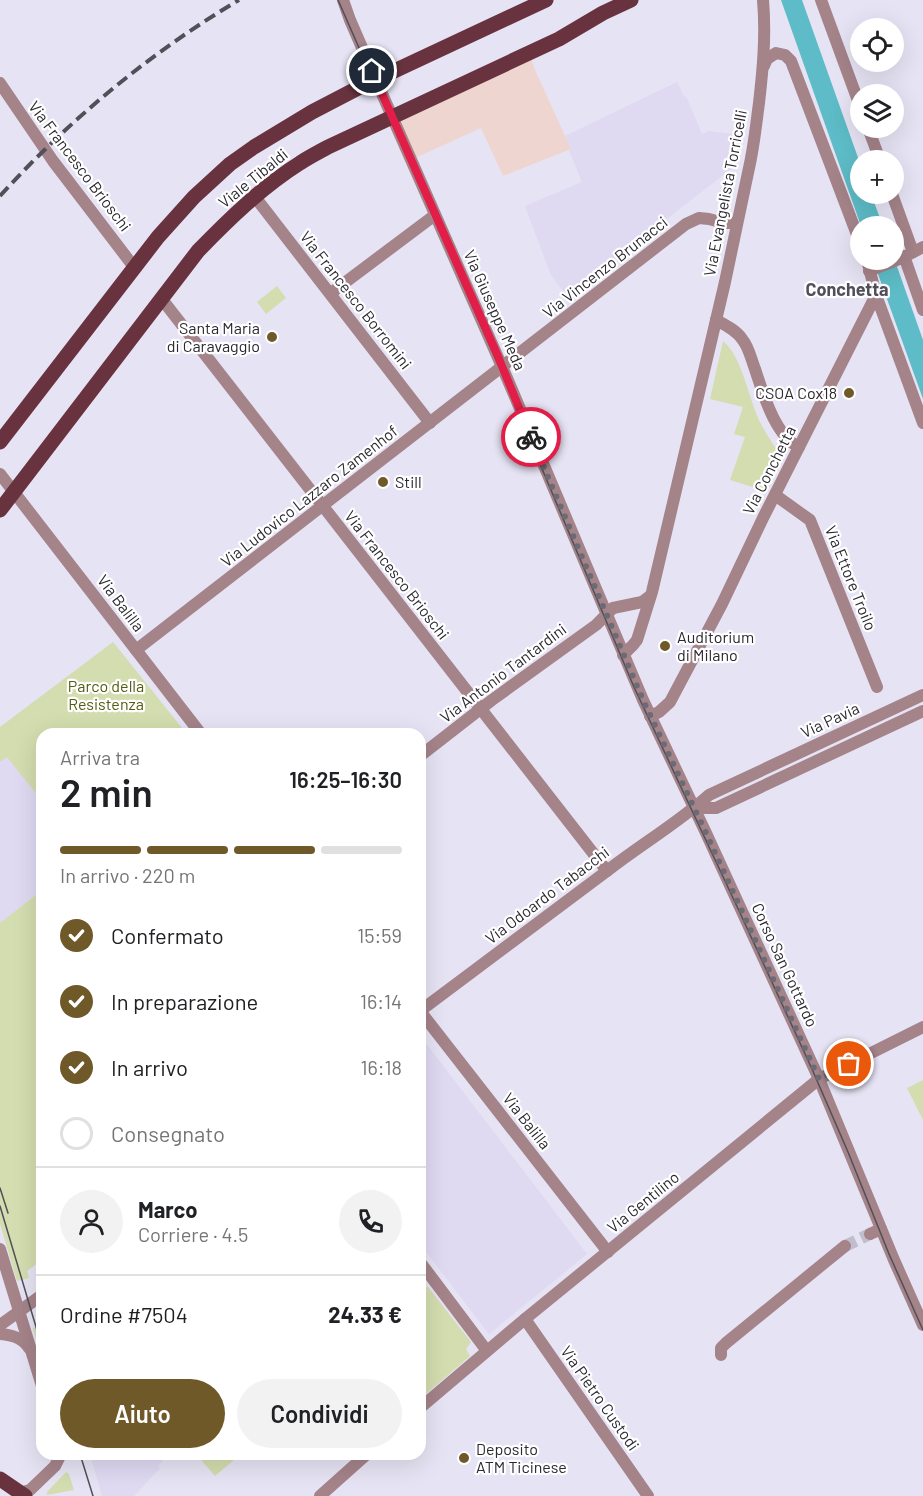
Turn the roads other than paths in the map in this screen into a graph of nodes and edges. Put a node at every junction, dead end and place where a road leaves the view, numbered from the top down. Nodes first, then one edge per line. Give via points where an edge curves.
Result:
1 (338, 0) edge
2 (343, 0) edge
3 (546, 0) edge
4 (631, 0) edge
5 (763, 0) edge
6 (821, 0) edge
7 (350, 20) junction
8 (763, 69) junction
9 (376, 80) junction
10 (0, 83) edge
11 (852, 84) edge
12 (392, 117) junction
13 (255, 197) junction
14 (895, 204) edge
15 (435, 215) junction
16 (850, 216) edge
17 (736, 223) junction
18 (910, 253) edge
19 (134, 267) junction
20 (873, 270) edge
21 (331, 293) junction
22 (876, 295) junction
23 (161, 298) junction
24 (923, 310) edge
25 (716, 320) junction
26 (502, 367) junction
27 (430, 423) junction
28 (923, 423) edge
29 (0, 442) edge
30 (799, 447) junction
31 (0, 474) edge
32 (15, 491) junction
33 (774, 495) junction
34 (322, 507) junction
35 (0, 510) edge
36 (650, 596) junction
37 (606, 616) junction
38 (136, 650) junction
39 (623, 655) junction
40 (878, 687) dead end
41 (923, 695) edge
42 (481, 708) junction
43 (923, 711) edge
44 (650, 716) junction
45 (196, 728) edge
46 (426, 751) edge
47 (750, 776) junction
48 (756, 790) junction
49 (694, 808) junction
50 (607, 871) junction
51 (426, 1007) edge
52 (426, 1019) edge
53 (923, 1027) edge
54 (819, 1079) junction
55 (845, 1246) tunnel mouth
56 (0, 1249) edge
57 (608, 1252) junction
58 (426, 1271) edge
59 (36, 1299) edge
60 (19, 1312) junction
61 (525, 1319) junction
62 (0, 1325) edge
63 (923, 1325) edge
64 (0, 1334) edge
65 (30, 1349) junction
66 (487, 1351) junction
67 (721, 1355) dead end
68 (36, 1368) edge
69 (426, 1403) edge
70 (58, 1460) edge
71 (361, 1460) edge
72 (0, 1479) edge
73 (21, 1495) edge
74 (320, 1496) edge
75 (648, 1496) edge

1 - 7 street, Via Giuseppe Meda
2 - 7 street, Via Giuseppe Meda
3 - 9 main road, Viale Tibaldi
4 - 12 main road, Viale Tibaldi via 559,39
5 - 8 street, Via Evangelista Torricelli
6 - 11 street
7 - 9 street, Via Giuseppe Meda
8 - 16 street via 774,54 783,54 791,61
8 - 17 street, Via Evangelista Torricelli via 753,151
9 - 12 street, Via Giuseppe Meda
9 - 19 main road, Viale Tibaldi via 287,126 230,164 194,197
10 - 19 street, Via Francesco Brioschi via 53,161
12 - 13 main road, Viale Tibaldi via 301,162
12 - 15 street, Via Giuseppe Meda
13 - 21 street, Via Francesco Borromini
13 - 23 main road, Viale Tibaldi via 198,251
14 - 18 street
15 - 21 street
15 - 26 street, Via Giuseppe Meda
17 - 25 street, Via Evangelista Torricelli
17 - 26 street, Via Vincenzo Brunacci via 699,218 686,224
18 - 24 street
19 - 29 main road, Viale Tibaldi
20 - 22 street
21 - 27 street, Via Francesco Borromini
22 - 28 street
22 - 30 street, Via Conchetta
23 - 32 main road, Viale Tibaldi
23 - 34 street, Via Francesco Brioschi
25 - 30 street via 742,339 775,421 787,439
25 - 36 street, Via Evangelista Torricelli
26 - 27 street, Via Ludovico Lazzaro Zamenhof
26 - 37 street, Via Giuseppe Meda
27 - 34 street, Via Ludovico Lazzaro Zamenhof
30 - 33 street, Via Conchetta
31 - 32 street, Via Balilla
32 - 35 main road, Viale Tibaldi
32 - 38 street, Via Balilla
33 - 40 street, Via Ettore Troilo via 810,520
33 - 44 street, Via Conchetta via 670,702
34 - 38 street, Via Ludovico Lazzaro Zamenhof
34 - 42 street, Via Francesco Brioschi
36 - 37 street, Via Antonio Tantardini via 642,602 613,608
36 - 39 street, Via Evangelista Torricelli via 637,640
37 - 39 street, Via Giuseppe Meda
37 - 42 street, Via Antonio Tantardini
38 - 45 street, Via Balilla
39 - 44 street, Corso San Gottardo
41 - 47 street, Via Pavia
42 - 46 street, Via Antonio Tantardini
42 - 50 street, Via Francesco Brioschi
43 - 48 street, Via Pavia
44 - 49 street, Corso San Gottardo
47 - 48 street
47 - 49 street, Via Pavia via 709,795
48 - 49 street, Via Pavia via 716,808
49 - 50 street, Via Odoardo Tabacchi
49 - 54 street, Corso San Gottardo
50 - 51 street, Via Odoardo Tabacchi
52 - 57 street, Via Balilla
53 - 54 street, Via Gentilino
54 - 57 street, Via Gentilino
54 - 63 street, Corso San Gottardo via 875,1232
55 - 67 street via 720,1348
56 - 60 street
57 - 61 street, Via Gentilino
58 - 66 street
59 - 60 street
60 - 62 street
60 - 65 street
61 - 66 street, Via Gentilino
61 - 75 street, Via Pietro Custodi
64 - 65 street via 16,1337
65 - 68 street
66 - 69 street, Via Gentilino
70 - 73 street
71 - 74 street
72 - 73 main road

